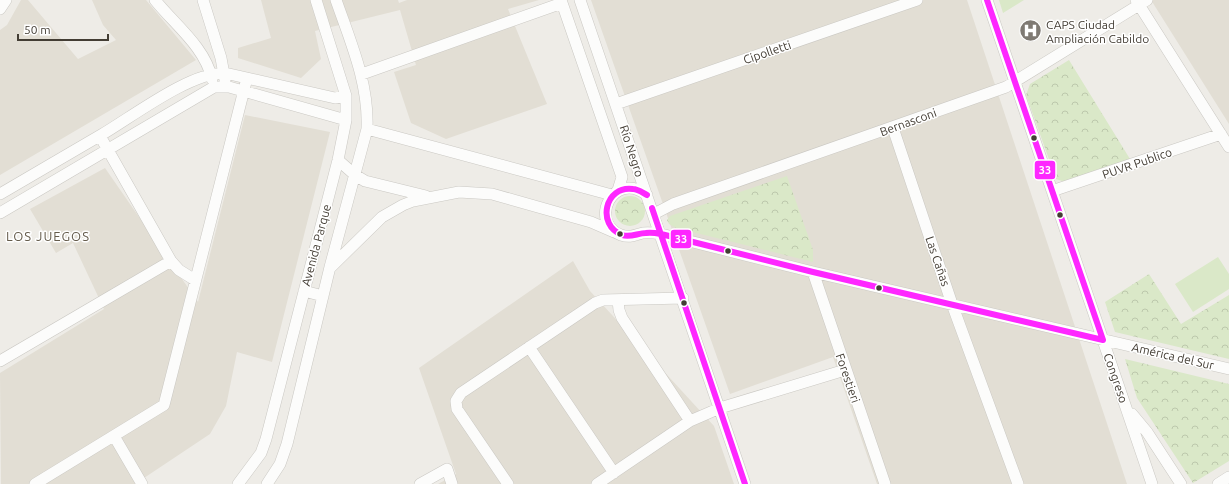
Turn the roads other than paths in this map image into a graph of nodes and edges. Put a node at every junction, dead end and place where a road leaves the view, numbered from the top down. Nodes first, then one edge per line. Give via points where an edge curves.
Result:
1 (6, 0) edge
2 (155, 0) edge
3 (203, 0) edge
4 (316, 0) edge
5 (336, 0) edge
6 (580, 0) edge
7 (917, 0) edge
8 (987, 0) edge
9 (561, 2) edge
10 (1141, 2) edge
11 (0, 9) edge
12 (211, 73) junction
13 (225, 73) junction
14 (362, 74) junction
15 (247, 78) junction
16 (1015, 82) junction
17 (220, 87) junction
18 (244, 91) junction
19 (346, 96) junction
20 (616, 104) junction
21 (346, 120) junction
22 (893, 128) junction
23 (367, 129) junction
24 (1221, 134) junction
25 (100, 136) junction
26 (1229, 147) edge
27 (108, 150) junction
28 (338, 160) junction
29 (355, 175) junction
30 (1052, 191) junction
31 (615, 193) junction
32 (0, 194) edge
33 (647, 194) junction
34 (434, 196) junction
35 (0, 213) edge
36 (654, 214) junction
37 (616, 233) junction
38 (642, 233) junction
39 (661, 234) junction
40 (171, 261) junction
41 (330, 268) junction
42 (813, 272) junction
43 (195, 280) junction
44 (304, 291) junction
45 (323, 296) junction
46 (683, 298) junction
47 (618, 300) junction
48 (952, 304) junction
49 (1103, 340) junction
50 (528, 347) junction
51 (0, 361) edge
52 (1229, 369) edge
53 (845, 370) junction
54 (720, 408) junction
55 (1127, 409) junction
56 (690, 421) junction
57 (114, 436) junction
58 (614, 473) junction
59 (1229, 478) edge
60 (35, 484) edge
61 (142, 484) edge
62 (238, 484) edge
63 (267, 484) edge
64 (420, 484) edge
65 (452, 484) edge
66 (508, 484) edge
67 (597, 484) edge
68 (745, 484) edge
69 (885, 484) edge
70 (1018, 484) edge
71 (1152, 484) edge
72 (1181, 484) edge
73 (1218, 484) edge

1 - 11 street
2 - 12 street via 198,48
3 - 13 street
4 - 19 street, Avenida Parque
5 - 14 street
6 - 20 street, Río Negro
7 - 20 street, Cipolletti
8 - 16 street, Congreso
9 - 14 street
9 - 31 street, Río Negro via 622,177
10 - 16 street, Bernasconi
10 - 24 street
12 - 13 street
12 - 17 street
12 - 25 street via 192,80
13 - 15 street
13 - 17 street
14 - 23 street via 367,100
15 - 18 street
15 - 19 street via 335,98
16 - 22 street, Bernasconi
16 - 30 street, Congreso
17 - 18 street
17 - 27 street
18 - 21 street
18 - 43 street
19 - 21 street, Avenida Parque
20 - 33 street, Río Negro
21 - 28 street, Avenida Parque
22 - 36 street, Bernasconi via 673,204
22 - 48 street, Las Cañas
23 - 29 street
23 - 31 street
24 - 26 street
24 - 30 street, PUVR Publico
25 - 27 street
25 - 32 street
27 - 35 street
27 - 40 street
28 - 29 street
28 - 44 street, Avenida Parque
29 - 34 street via 382,186
29 - 41 street
30 - 49 street, Congreso
31 - 33 street via 628,187
31 - 37 street via 607,205 606,218
33 - 36 street, Río Negro
34 - 37 street via 459,192 492,194 591,222
34 - 41 street via 403,205 382,217
36 - 38 street via 651,224
36 - 39 street, Río Negro
37 - 38 street via 633,237
38 - 39 street, América del Sur
39 - 42 street, América del Sur
39 - 46 street, Río Negro
40 - 43 street via 179,270
40 - 51 street
41 - 45 street
42 - 48 street, América del Sur
42 - 53 street, Forestieri
43 - 57 street via 164,405
44 - 45 street
44 - 62 street, Avenida Parque via 266,439 261,453
45 - 63 street via 287,444 280,464
46 - 47 street
46 - 54 street, Río Negro
47 - 50 street via 595,303
47 - 56 street via 622,318
48 - 49 street, América del Sur
48 - 70 street, Las Cañas
49 - 52 street, América del Sur
49 - 55 street, Congreso
50 - 58 street
50 - 66 street via 461,393 456,401 457,409
53 - 54 street
53 - 69 street, Forestieri
54 - 56 street
54 - 68 street, Río Negro
55 - 71 street, Congreso
55 - 72 street via 1147,432
56 - 58 street
57 - 60 street
57 - 61 street
58 - 67 street
59 - 73 street
64 - 65 street via 447,469

